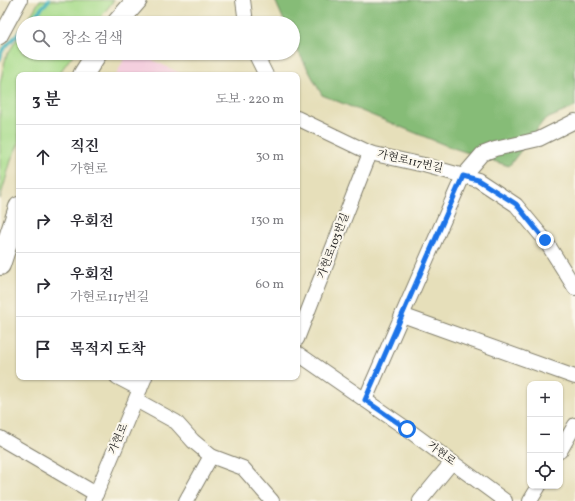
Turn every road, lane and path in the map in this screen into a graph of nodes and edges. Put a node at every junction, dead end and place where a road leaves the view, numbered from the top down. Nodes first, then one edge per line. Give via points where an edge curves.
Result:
1 (20, 0) edge
2 (137, 0) edge
3 (243, 0) edge
4 (123, 16) edge
5 (245, 16) edge
6 (0, 37) edge
7 (93, 60) edge
8 (258, 60) edge
9 (85, 72) edge
10 (264, 72) edge
11 (300, 119) edge
12 (575, 121) edge
13 (370, 153) junction
14 (463, 176) junction
15 (16, 216) edge
16 (0, 265) edge
17 (575, 287) edge
18 (402, 316) junction
19 (300, 331) edge
20 (300, 354) edge
21 (575, 377) edge
22 (123, 380) edge
23 (140, 389) edge
24 (365, 400) junction
25 (575, 425) edge
26 (0, 438) edge
27 (563, 445) edge
28 (211, 456) junction
29 (452, 462) junction
30 (537, 489) edge
31 (94, 497) edge
32 (186, 501) edge
33 (272, 501) edge
34 (420, 501) edge
35 (505, 501) edge
36 (530, 501) edge

1 - 6 street
2 - 4 street
3 - 5 street
7 - 9 street
8 - 10 street
11 - 13 street, 가현로117번길
12 - 14 street via 539,140 482,154
13 - 14 street, 가현로117번길
13 - 19 street, 가현로103번길
14 - 17 street, 가현로117번길 via 478,180 516,204 545,240
14 - 18 street
15 - 16 street
18 - 21 street
18 - 24 street
20 - 24 street, 가현로
22 - 23 street
23 - 28 street
23 - 31 street, 가현로
24 - 29 street, 가현로
25 - 27 street
26 - 31 street
28 - 32 street
28 - 33 street via 243,468
29 - 34 street
29 - 35 street, 가현로
30 - 36 street

